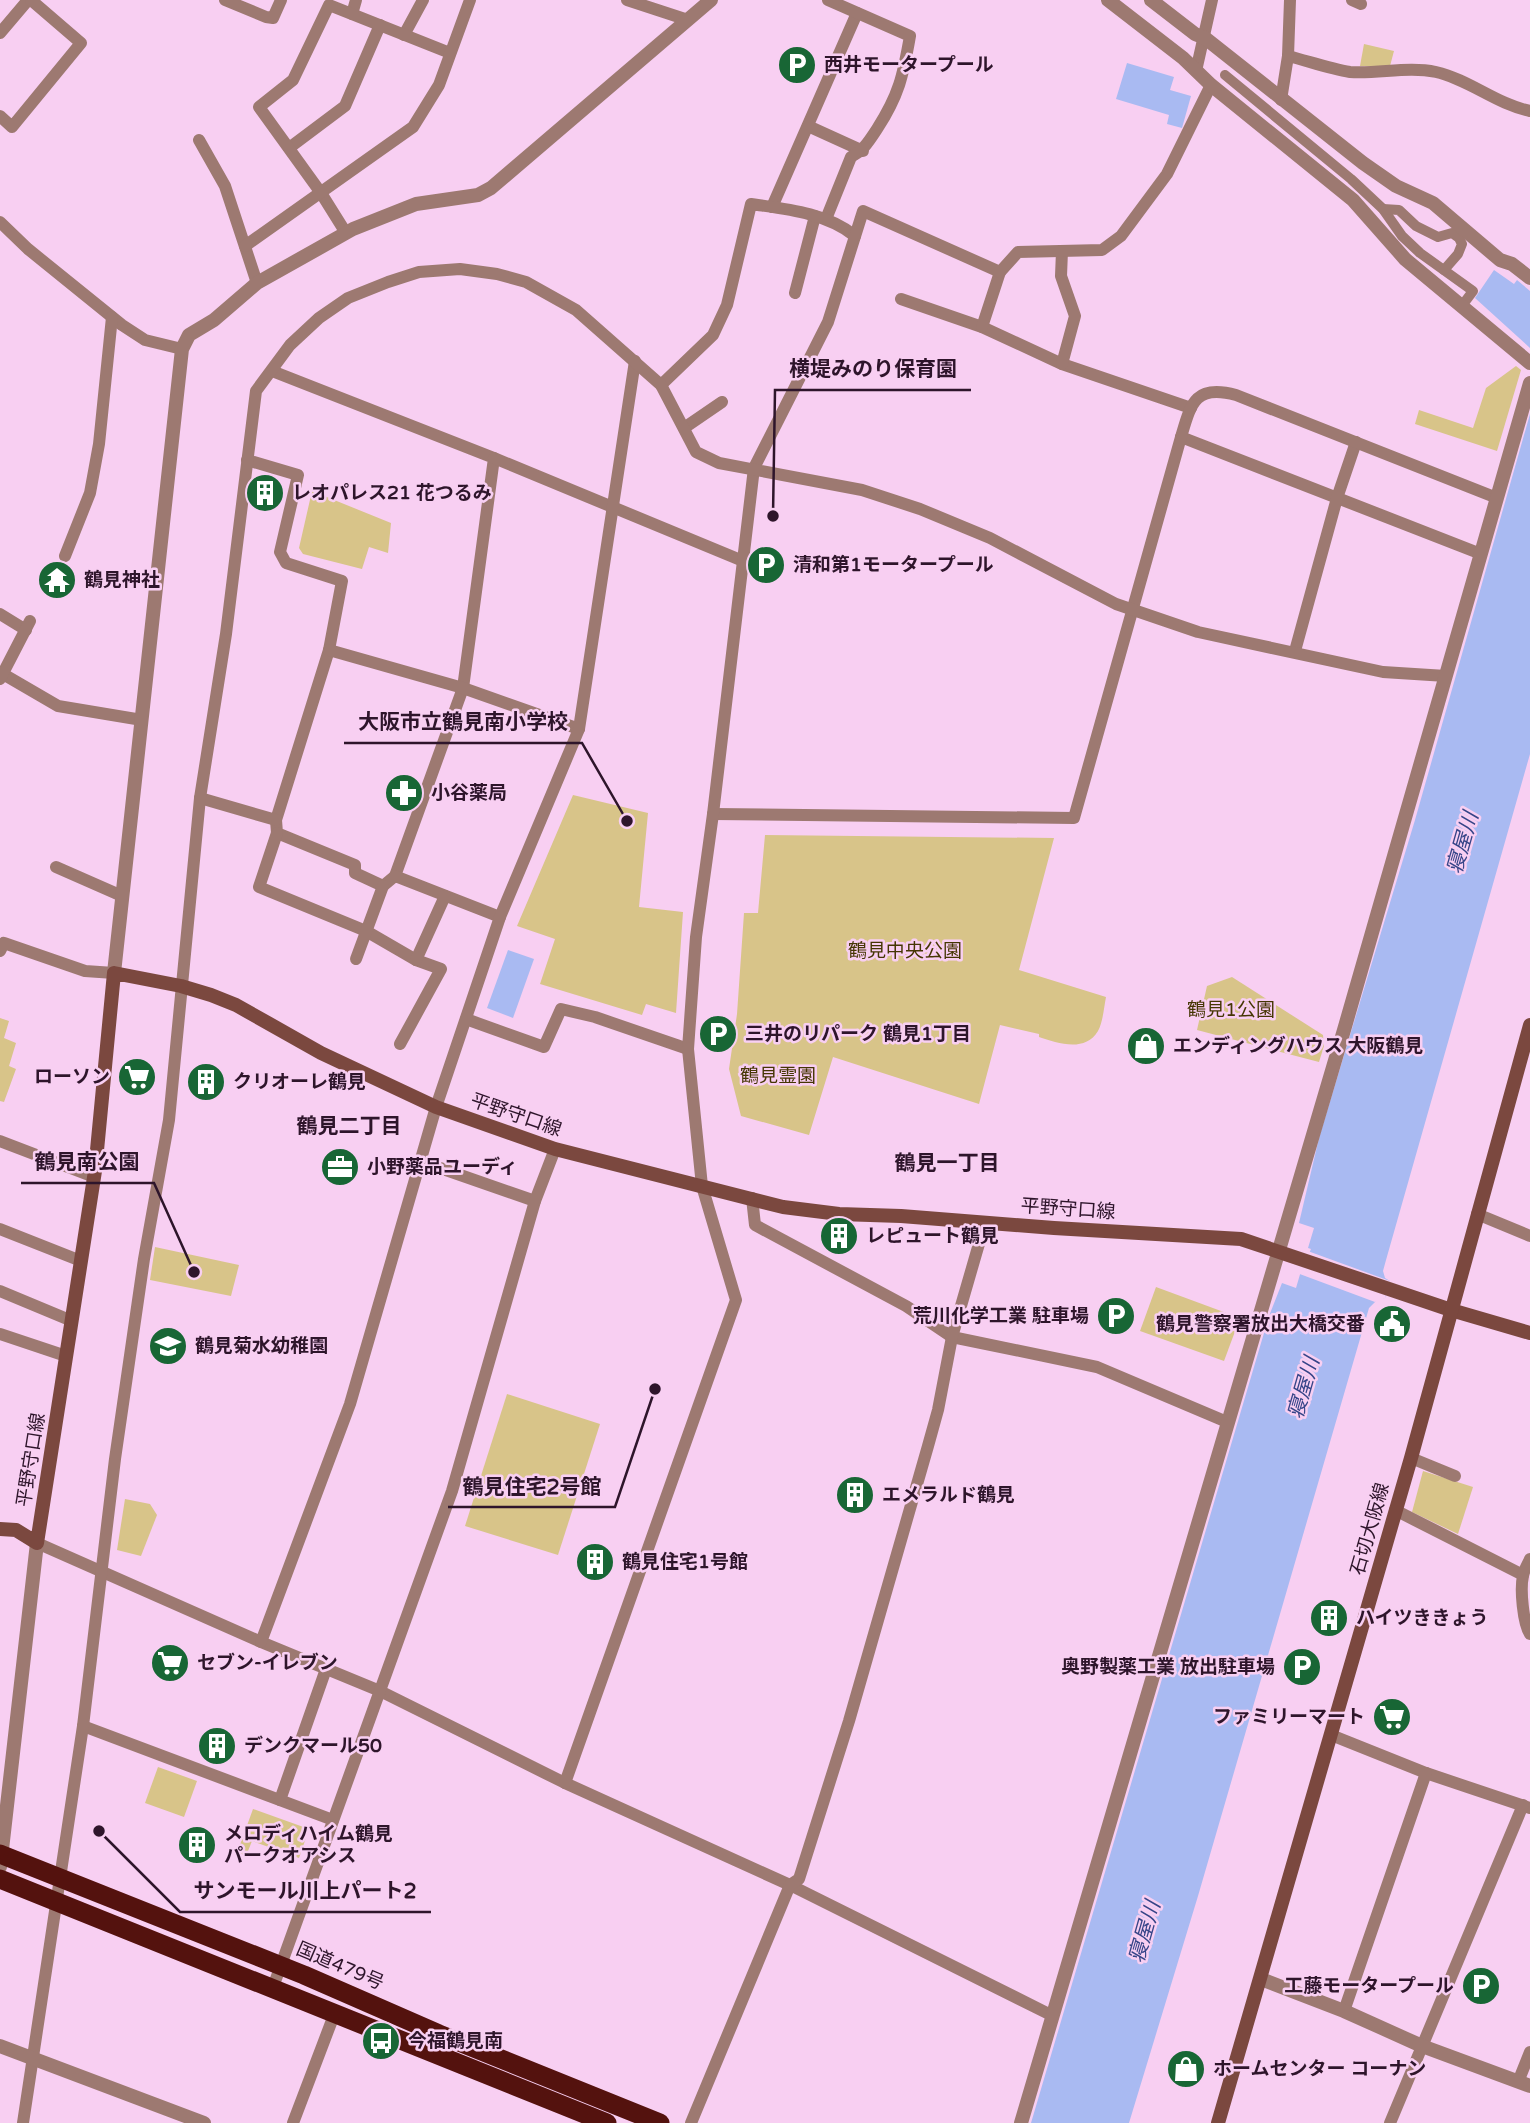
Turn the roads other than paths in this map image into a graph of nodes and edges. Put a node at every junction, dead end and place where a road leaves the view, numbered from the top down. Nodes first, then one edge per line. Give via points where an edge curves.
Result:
1 (30, 0) edge
2 (225, 0) edge
3 (281, 0) edge
4 (356, 0) edge
5 (423, 0) edge
6 (470, 0) edge
7 (627, 0) edge
8 (711, 0) edge
9 (828, 0) edge
10 (1108, 0) edge
11 (1151, 0) edge
12 (1212, 0) edge
13 (1290, 0) edge
14 (857, 13) junction
15 (352, 14) junction
16 (688, 20) junction
17 (380, 25) junction
18 (0, 33) edge
19 (404, 35) junction
20 (1205, 38) junction
21 (450, 53) junction
22 (1287, 56) junction
23 (1196, 71) junction
24 (1225, 75) dead end
25 (1211, 85) junction
26 (1281, 100) junction
27 (1530, 111) edge
28 (0, 116) edge
29 (808, 126) junction
30 (199, 141) dead end
31 (289, 148) junction
32 (863, 151) junction
33 (1363, 163) junction
34 (1351, 179) junction
35 (321, 193) junction
36 (772, 207) junction
37 (1383, 209) junction
38 (821, 218) junction
39 (0, 222) edge
40 (346, 233) junction
41 (855, 236) junction
42 (245, 246) junction
43 (1062, 251) junction
44 (1444, 270) junction
45 (1000, 272) junction
46 (1530, 278) edge
47 (257, 283) junction
48 (794, 293) dead end
49 (901, 299) dead end
50 (1461, 307) junction
51 (112, 317) junction
52 (982, 327) junction
53 (182, 349) junction
54 (635, 361) junction
55 (1530, 363) edge
56 (1062, 364) junction
57 (272, 371) junction
58 (1530, 383) edge
59 (661, 384) junction
60 (722, 402) dead end
61 (1191, 408) junction
62 (684, 428) junction
63 (1181, 437) junction
64 (1356, 442) junction
65 (494, 458) junction
66 (247, 460) junction
67 (754, 468) junction
68 (1337, 498) junction
69 (1497, 498) junction
70 (614, 506) junction
71 (1481, 554) junction
72 (65, 556) dead end
73 (743, 561) junction
74 (1133, 610) junction
75 (0, 614) edge
76 (329, 650) junction
77 (1295, 651) junction
78 (1446, 676) junction
79 (2, 677) edge
80 (463, 688) junction
81 (142, 720) junction
82 (579, 729) junction
83 (200, 798) junction
84 (713, 814) junction
85 (276, 820) junction
86 (278, 833) junction
87 (56, 867) dead end
88 (396, 876) junction
89 (383, 886) junction
90 (445, 895) junction
91 (122, 897) junction
92 (500, 917) junction
93 (366, 931) junction
94 (0, 951) edge
95 (356, 959) dead end
96 (416, 960) junction
97 (114, 973) junction
98 (181, 986) junction
99 (466, 1018) junction
100 (1530, 1025) edge
101 (400, 1044) dead end
102 (688, 1049) junction
103 (436, 1107) junction
104 (0, 1141) edge
105 (555, 1149) junction
106 (420, 1161) junction
107 (94, 1177) junction
108 (702, 1186) junction
109 (752, 1198) junction
110 (535, 1201) junction
111 (1477, 1214) junction
112 (985, 1223) junction
113 (0, 1229) edge
114 (1530, 1236) edge
115 (1278, 1250) junction
116 (81, 1261) junction
117 (0, 1291) edge
118 (1451, 1310) junction
119 (72, 1321) junction
120 (0, 1334) edge
121 (1530, 1334) edge
122 (952, 1337) junction
123 (66, 1356) junction
124 (1227, 1422) junction
125 (1411, 1458) junction
126 (1455, 1476) dead end
127 (1395, 1510) junction
128 (0, 1529) edge
129 (37, 1544) junction
130 (1530, 1559) edge
131 (102, 1572) junction
132 (1523, 1575) junction
133 (1530, 1634) edge
134 (261, 1642) junction
135 (326, 1669) junction
136 (380, 1691) junction
137 (83, 1726) junction
138 (1331, 1735) junction
139 (1426, 1773) junction
140 (565, 1783) junction
141 (280, 1800) junction
142 (1526, 1806) edge
143 (333, 1820) junction
144 (0, 1854) edge
145 (0, 1867) edge
146 (61, 1878) junction
147 (0, 1879) edge
148 (790, 1885) junction
149 (56, 1902) junction
150 (281, 1965) junction
151 (1261, 1979) junction
152 (272, 1990) junction
153 (1344, 2011) junction
154 (334, 2015) junction
155 (1053, 2016) junction
156 (0, 2046) edge
157 (1422, 2046) junction
158 (1530, 2052) edge
159 (34, 2058) junction
160 (1524, 2084) edge
161 (23, 2123) edge
162 (204, 2123) edge
163 (293, 2123) edge
164 (607, 2123) edge
165 (660, 2123) edge
166 (691, 2123) edge
167 (1021, 2123) edge
168 (1218, 2123) edge
169 (1390, 2123) edge

1 - 18 street
1 - 28 street via 81,43 12,127
2 - 3 street via 273,18
4 - 15 street
5 - 19 street
6 - 21 street
7 - 16 street
8 - 16 street
9 - 14 street
10 - 23 street
11 - 20 street
12 - 20 street
13 - 22 street
14 - 29 street
14 - 32 street via 910,36 894,103
15 - 17 street
15 - 31 street via 329,5 293,80 260,107
16 - 40 street via 491,188 478,195 416,204
17 - 19 street
17 - 31 street via 345,106
19 - 21 street
20 - 23 street
20 - 26 street
21 - 35 street via 439,85 413,127
22 - 26 street
22 - 27 street via 1350,72 1437,72
23 - 25 street
24 - 34 street
25 - 43 street via 1167,174 1121,236 1102,250
25 - 50 street via 1353,200 1394,249
26 - 33 street
29 - 32 street
29 - 36 street
30 - 42 street via 225,186
31 - 35 street
32 - 38 street via 851,157
33 - 34 street
33 - 46 street via 1433,204 1500,260
34 - 37 street
35 - 40 street
35 - 42 street
36 - 38 street
36 - 59 street via 751,204 727,305 713,335
37 - 44 street via 1402,236
37 - 44 street via 1399,210 1438,237 1452,233 1459,238 1458,254
38 - 41 street
38 - 48 street
39 - 51 street
40 - 47 street
41 - 45 street via 863,211
41 - 67 street via 828,322
42 - 47 street
43 - 45 street via 1018,252
43 - 56 street via 1061,276 1075,316
44 - 50 street via 1473,291
45 - 52 street
47 - 53 street via 189,335
49 - 52 street
50 - 55 street
51 - 53 street via 145,341
51 - 72 street via 90,493
52 - 56 street
53 - 81 street
54 - 57 street via 553,295 526,282 460,269 419,272 348,298 290,345
54 - 59 street
54 - 70 street
56 - 61 street
57 - 65 street
57 - 66 street via 256,391
58 - 69 street
59 - 62 street
60 - 62 street
61 - 63 street
61 - 64 street via 1202,393 1225,392
62 - 67 street via 696,452 719,463
63 - 68 street
63 - 74 street
64 - 68 street
64 - 69 street
65 - 70 street
65 - 80 street
66 - 76 street via 298,475 280,552 286,563 342,581
66 - 83 street
67 - 73 street
67 - 74 street via 862,491 937,515
68 - 71 street
68 - 77 street
69 - 71 street
70 - 73 street
70 - 82 street
71 - 78 street
73 - 84 street
74 - 77 street via 1198,632
74 - 84 street via 1074,818
75 - 79 street via 28,626
76 - 80 street
76 - 85 street
77 - 78 street via 1383,672
78 - 115 street
79 - 81 street via 58,706
80 - 82 street
80 - 88 street
81 - 91 street
82 - 92 street
83 - 85 street
83 - 98 street
84 - 102 street via 695,937
85 - 86 street
86 - 89 street via 355,865 355,873
86 - 93 street via 259,887
87 - 91 street
88 - 89 street
88 - 90 street
89 - 93 street
90 - 92 street
90 - 96 street
91 - 97 street
92 - 99 street
93 - 95 street
93 - 96 street
94 - 97 street via 4,943 85,971
96 - 101 street via 440,969
97 - 98 main road, 平野守口線
97 - 107 main road, 平野守口線
98 - 103 main road, 平野守口線 via 236,1005 321,1053
98 - 131 street via 169,1120 144,1259
99 - 102 street via 544,1046 561,1009
99 - 103 street
100 - 111 main road, 石切大阪線
102 - 108 street
103 - 105 main road, 平野守口線
103 - 106 street
104 - 107 street
105 - 108 main road, 平野守口線
105 - 110 street
106 - 110 street
106 - 134 street via 350,1404
107 - 116 main road, 平野守口線
108 - 109 main road, 平野守口線
108 - 140 street via 736,1300
109 - 112 main road, 平野守口線 via 839,1214
109 - 122 street via 755,1225 906,1306
110 - 136 street via 452,1491
111 - 114 street
111 - 118 main road, 石切大阪線
112 - 115 main road, 平野守口線 via 1241,1239
112 - 122 street
113 - 116 street
115 - 118 main road, 平野守口線
115 - 124 street
116 - 119 main road, 平野守口線
117 - 119 street
118 - 121 main road, 平野守口線
118 - 125 main road, 石切大阪線
119 - 123 main road, 平野守口線
120 - 123 street
122 - 124 street via 1097,1367
122 - 148 street via 938,1410 849,1721 799,1879
123 - 129 main road, 平野守口線
124 - 155 street
125 - 126 street
125 - 127 main road, 石切大阪線
127 - 132 street
127 - 138 main road, 石切大阪線
128 - 129 main road, 平野守口線 via 16,1530
129 - 131 street
129 - 144 street
130 - 132 street
131 - 134 street
131 - 137 street
132 - 133 street via 1525,1627
134 - 135 street
135 - 136 street
135 - 141 street
136 - 140 street
136 - 143 street
137 - 141 street
137 - 146 street
138 - 139 street
138 - 151 main road, 石切大阪線
139 - 142 street
139 - 153 street
140 - 148 street
141 - 143 street
142 - 157 street
143 - 150 street
144 - 145 street
144 - 146 highway, 国道479号
146 - 149 street
146 - 150 highway, 国道479号
147 - 149 highway
148 - 155 street
148 - 166 street
149 - 152 highway
149 - 159 street
150 - 152 street
150 - 165 highway, 国道479号
151 - 153 street
151 - 168 main road, 石切大阪線
152 - 154 highway
153 - 157 street
154 - 163 street
154 - 164 highway
155 - 167 street
156 - 159 street
157 - 160 street
157 - 169 street
158 - 160 street
159 - 161 street
159 - 162 street

